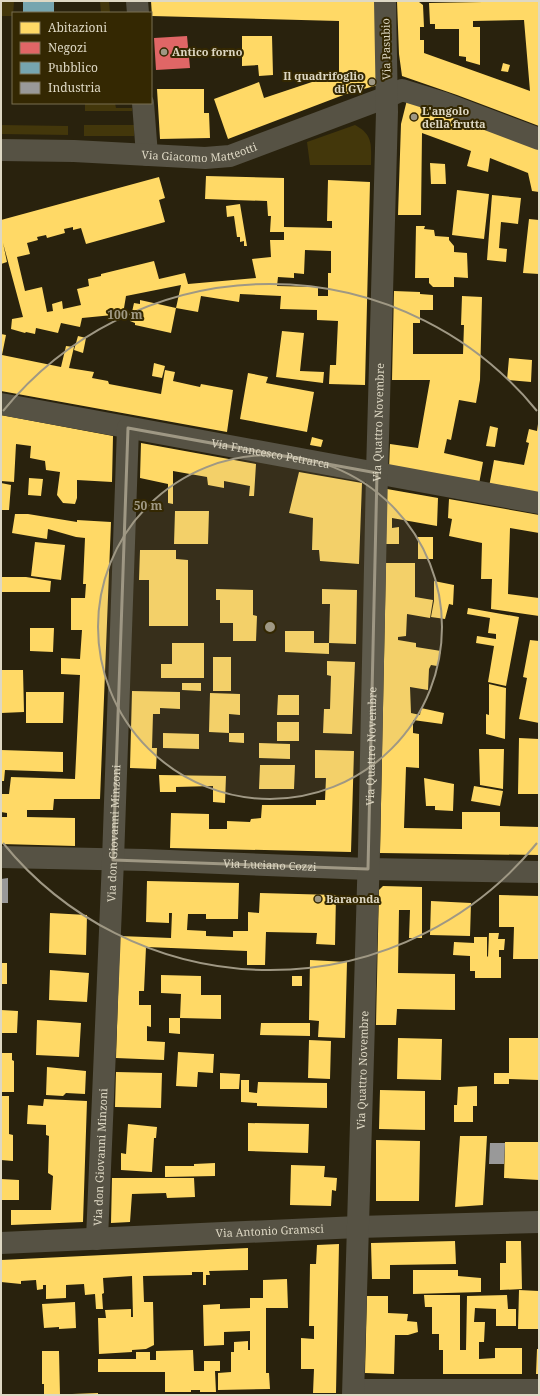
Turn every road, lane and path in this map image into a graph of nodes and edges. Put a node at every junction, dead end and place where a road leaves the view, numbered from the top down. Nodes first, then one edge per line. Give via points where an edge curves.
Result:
1 (137, 1) edge
2 (386, 1) edge
3 (138, 12) edge
4 (388, 97) junction
5 (143, 104) edge
6 (539, 140) edge
7 (1, 150) edge
8 (147, 155) junction
9 (1, 404) edge
10 (128, 428) junction
11 (377, 474) junction
12 (539, 503) edge
13 (1, 857) edge
14 (113, 860) junction
15 (368, 869) junction
16 (539, 872) edge
17 (539, 1222) edge
18 (358, 1227) junction
19 (98, 1239) junction
20 (1, 1243) edge
21 (539, 1390) edge
22 (353, 1392) edge

1 - 3 street
2 - 4 street, Via Pasubio
4 - 6 street, Via Giacomo Matteotti via 402,90 444,103
4 - 8 street, Via Giacomo Matteotti via 230,156 205,158
4 - 11 street, Via Quattro Novembre
5 - 8 street
7 - 8 street, Via Giacomo Matteotti
9 - 10 street, Via Francesco Petrarca
10 - 11 street, Via Francesco Petrarca
10 - 14 street, Via don Giovanni Minzoni
11 - 12 street, Via Francesco Petrarca
11 - 15 street, Via Quattro Novembre
13 - 14 street, Via Luciano Cozzi
14 - 15 street, Via Luciano Cozzi
14 - 19 street, Via don Giovanni Minzoni
15 - 16 street, Via Luciano Cozzi
15 - 18 street, Via Quattro Novembre
17 - 18 street, Via Antonio Gramsci
18 - 19 street, Via Antonio Gramsci
18 - 22 street, Via Quattro Novembre
19 - 20 street, Via Antonio Gramsci
21 - 22 street

